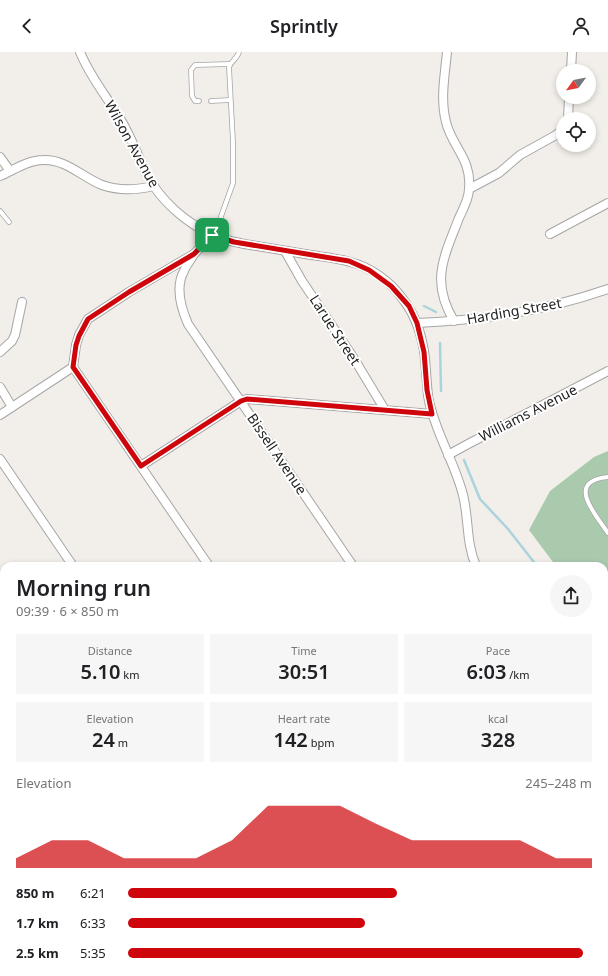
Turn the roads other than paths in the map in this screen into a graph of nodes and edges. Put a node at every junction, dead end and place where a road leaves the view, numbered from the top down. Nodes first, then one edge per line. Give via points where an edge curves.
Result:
1 (80, 52) edge
2 (239, 52) edge
3 (447, 52) edge
4 (570, 52) edge
5 (230, 64) junction
6 (571, 64) edge
7 (230, 100) junction
8 (199, 101) dead end
9 (211, 101) dead end
10 (556, 135) edge
11 (0, 157) edge
12 (10, 171) junction
13 (0, 176) edge
14 (154, 186) junction
15 (469, 189) junction
16 (608, 203) edge
17 (0, 211) edge
18 (9, 222) dead end
19 (550, 234) dead end
20 (213, 235) junction
21 (285, 251) junction
22 (194, 254) junction
23 (608, 289) edge
24 (22, 302) dead end
25 (454, 321) junction
26 (417, 323) junction
27 (0, 352) edge
28 (73, 367) junction
29 (608, 371) edge
30 (0, 386) edge
31 (241, 401) junction
32 (12, 407) junction
33 (385, 410) junction
34 (0, 414) edge
35 (432, 414) junction
36 (448, 455) junction
37 (0, 459) edge
38 (141, 466) junction
39 (608, 477) edge
40 (608, 533) edge
41 (70, 562) edge
42 (207, 562) edge
43 (350, 562) edge
44 (475, 562) edge

1 - 14 street, Wilson Avenue via 91,76 125,127
2 - 5 lane
3 - 15 street via 444,78 445,120 465,159
4 - 6 street
5 - 7 lane
5 - 8 lane via 192,67 192,96 195,101
7 - 9 lane
7 - 20 lane via 233,183
10 - 15 street via 520,155 499,173
11 - 12 street
12 - 13 street
12 - 14 street via 33,161 53,160 102,185 129,189
14 - 20 street, Wilson Avenue via 174,209 197,227
15 - 25 street via 442,268 441,290
16 - 19 street
17 - 18 lane
20 - 21 street, Wilson Avenue via 234,242
20 - 22 street
21 - 26 street, Wilson Avenue via 349,261 369,270 401,296
21 - 33 street, Larue Street
22 - 28 street via 88,319 76,345
22 - 31 street, Bissell Avenue via 183,272 180,284 184,314 192,330
23 - 25 street, Harding Street via 520,313
24 - 27 street via 15,335
25 - 26 street, Harding Street
26 - 35 street, Wilson Avenue via 424,352
28 - 32 street
28 - 38 street
29 - 36 street, Williams Avenue
30 - 32 street
31 - 33 street via 247,399
31 - 38 street
31 - 43 street, Bissell Avenue
32 - 34 street
33 - 35 street
35 - 36 street, Wilson Avenue
36 - 44 street, Wilson Avenue via 464,497 469,543
37 - 41 street
38 - 42 street
39 - 40 lane via 595,479 585,492 586,501

